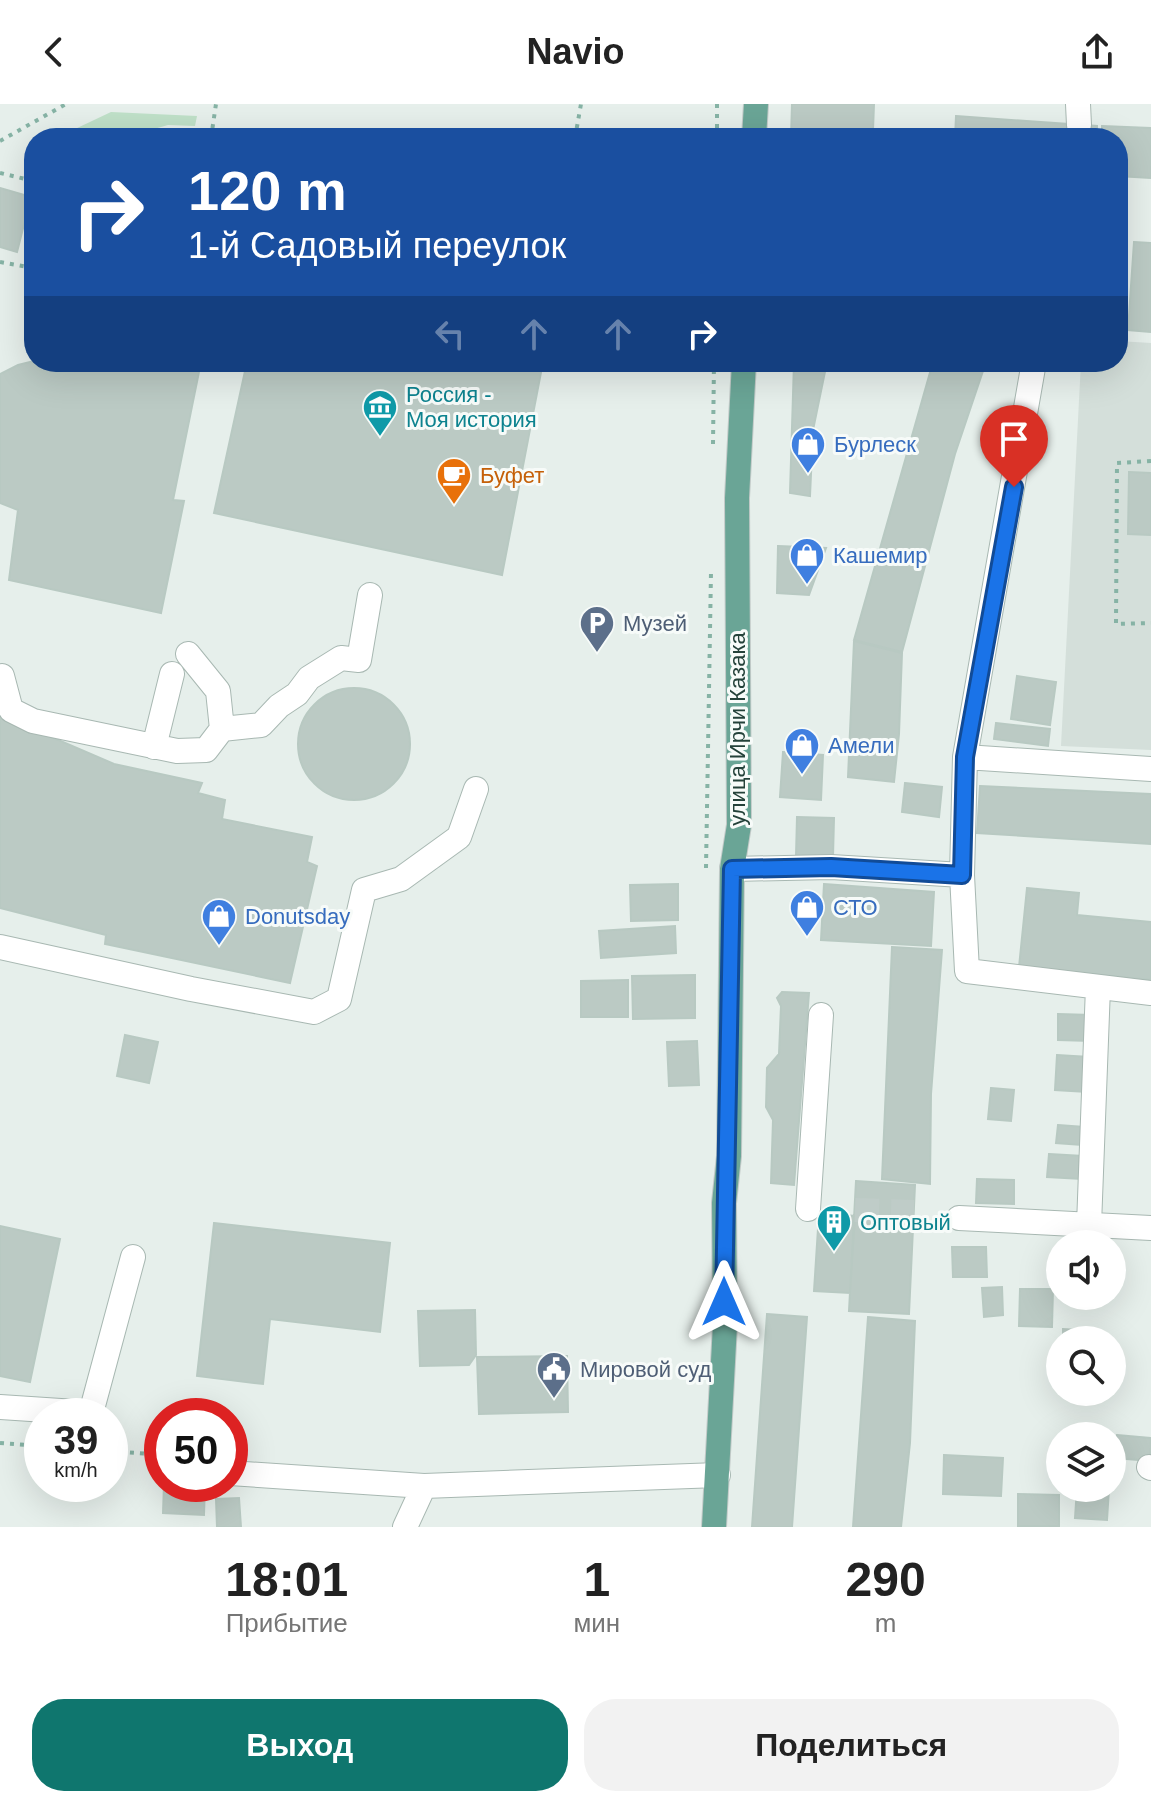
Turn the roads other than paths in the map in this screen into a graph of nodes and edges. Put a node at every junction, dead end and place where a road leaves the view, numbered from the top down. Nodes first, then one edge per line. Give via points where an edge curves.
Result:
1 (756, 104) edge
2 (755, 128) edge
3 (743, 372) edge
4 (1032, 372) edge
5 (370, 595) dead end
6 (188, 654) dead end
7 (172, 674) dead end
8 (2, 676) dead end
9 (222, 729) junction
10 (154, 747) junction
11 (965, 757) junction
12 (1151, 769) edge
13 (476, 789) dead end
14 (732, 869) junction
15 (962, 875) junction
16 (0, 947) edge
17 (1098, 987) junction
18 (1151, 993) edge
19 (821, 1015) dead end
20 (808, 1209) dead end
21 (959, 1218) dead end
22 (1089, 1225) junction
23 (1151, 1228) edge
24 (133, 1257) dead end
25 (0, 1407) edge
26 (718, 1475) junction
27 (248, 1483) edge
28 (424, 1486) junction
29 (405, 1527) edge
30 (714, 1527) edge

1 - 2 main road
3 - 14 main road, улица Ирчи Казака via 737,498 739,825
4 - 11 street
5 - 9 street via 359,660 341,658 309,678 261,725
6 - 9 street via 218,691
7 - 10 street
8 - 10 street via 11,710 33,721
9 - 10 street via 206,750
11 - 12 street
11 - 15 street
13 - 16 street via 459,837 401,879 364,890 339,999 314,1012
14 - 15 street via 831,867
14 - 26 main road, улица Ирчи Казака
15 - 17 street via 967,971
17 - 18 street
17 - 22 street
19 - 20 street
21 - 22 street
22 - 23 street
24 - 25 street via 91,1413
26 - 28 street
26 - 30 main road, улица Ирчи Казака
27 - 28 street
28 - 29 street

